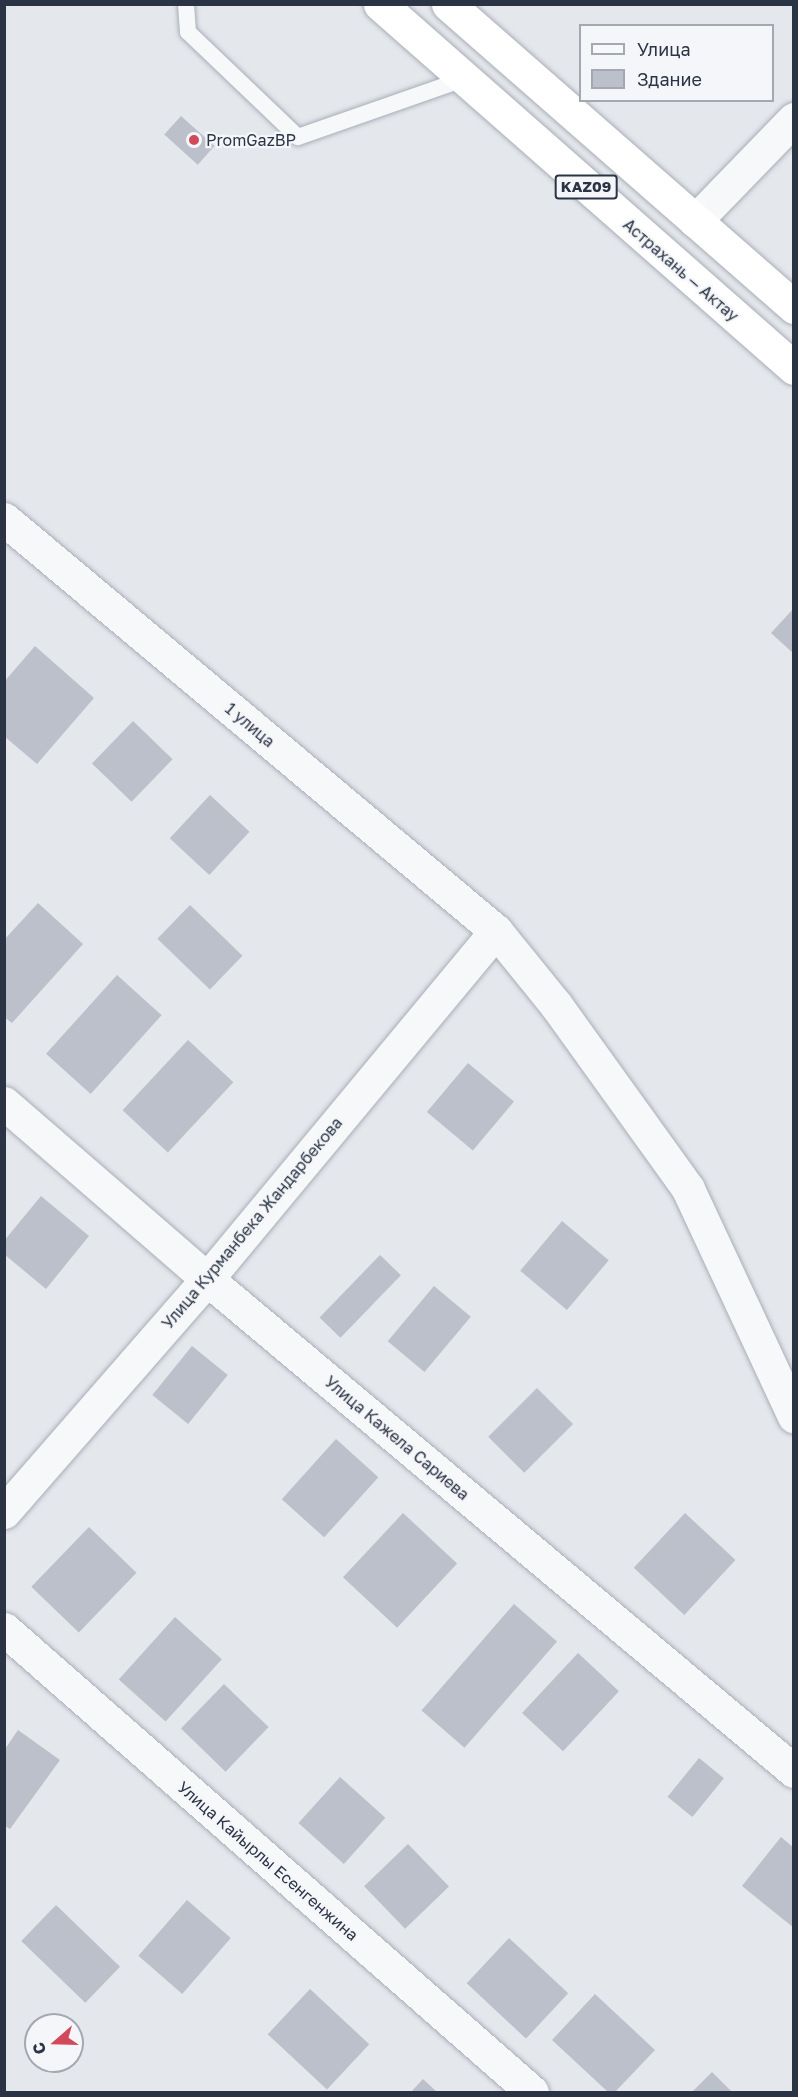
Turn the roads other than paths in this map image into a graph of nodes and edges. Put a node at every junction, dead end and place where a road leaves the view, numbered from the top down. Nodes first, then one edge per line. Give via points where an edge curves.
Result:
1 (186, 4) edge
2 (380, 4) edge
3 (448, 4) edge
4 (464, 80) junction
5 (794, 119) edge
6 (695, 221) junction
7 (794, 307) edge
8 (794, 368) edge
9 (4, 519) edge
10 (496, 931) junction
11 (4, 1103) edge
12 (207, 1279) junction
13 (794, 1416) edge
14 (4, 1512) edge
15 (4, 1629) edge
16 (794, 1771) edge
17 (532, 2092) edge

1 - 4 lane via 188,32 298,137
2 - 4 highway, Астрахань — Актау / KAZ09
3 - 6 highway, KAZ09
4 - 8 highway, Астрахань — Актау / KAZ09
5 - 6 street
6 - 7 highway, KAZ09
9 - 10 street, 1 улица
10 - 12 street, Улица Курманбека Жандарбекова
10 - 13 street, 1 улица via 556,1005 688,1189
11 - 12 street, Улица Кажела Сариева
12 - 14 street, Улица Курманбека Жандарбекова
12 - 16 street, Улица Кажела Сариева
15 - 17 street, Улица Кайырлы Есенгенжина

